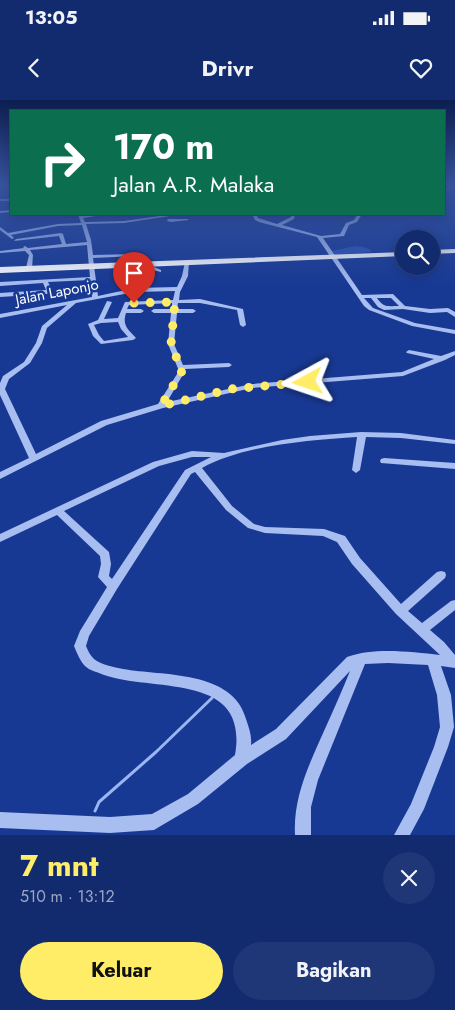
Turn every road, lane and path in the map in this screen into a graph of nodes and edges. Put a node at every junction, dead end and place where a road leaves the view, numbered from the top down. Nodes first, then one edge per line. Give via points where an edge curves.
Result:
1 (82, 219) edge
2 (144, 219) edge
3 (169, 219) edge
4 (257, 219) edge
5 (290, 219) edge
6 (357, 219) edge
7 (187, 220) dead end
8 (128, 221) joint
9 (84, 224) junction
10 (276, 224) junction
11 (0, 228) edge
12 (266, 228) dead end
13 (7, 234) junction
14 (320, 237) junction
15 (16, 240) junction
16 (89, 244) junction
17 (64, 245) junction
18 (28, 249) junction
19 (455, 251) edge
20 (0, 252) edge
21 (440, 252) edge
22 (395, 255) edge
23 (134, 256) junction
24 (334, 258) junction
25 (91, 261) junction
26 (187, 262) junction
27 (152, 263) junction
28 (29, 268) junction
29 (0, 270) edge
30 (159, 271) dead end
31 (93, 278) junction
32 (45, 281) junction
33 (0, 284) edge
34 (130, 284) dead end
35 (179, 288) junction
36 (0, 295) edge
37 (372, 296) junction
38 (361, 297) junction
39 (96, 298) junction
40 (109, 302) junction
41 (175, 302) junction
42 (73, 303) junction
43 (127, 303) junction
44 (403, 307) junction
45 (124, 311) junction
46 (140, 311) dead end
47 (154, 311) dead end
48 (175, 311) junction
49 (193, 311) dead end
50 (455, 315) edge
51 (0, 316) edge
52 (100, 320) junction
53 (120, 320) junction
54 (242, 325) dead end
55 (455, 332) edge
56 (133, 338) joint
57 (409, 352) dead end
58 (455, 353) edge
59 (443, 359) junction
60 (229, 365) dead end
61 (181, 367) junction
62 (3, 378) edge
63 (161, 406) junction
64 (362, 434) junction
65 (455, 442) edge
66 (223, 455) junction
67 (34, 459) junction
68 (384, 461) dead end
69 (455, 466) edge
70 (196, 467) junction
71 (356, 470) dead end
72 (0, 476) edge
73 (57, 510) junction
74 (0, 538) edge
75 (441, 575) dead end
76 (113, 586) junction
77 (455, 604) edge
78 (400, 611) junction
79 (421, 630) junction
80 (361, 658) junction
81 (433, 660) junction
82 (454, 663) edge
83 (242, 759) junction
84 (0, 820) edge
85 (303, 835) edge
86 (402, 835) edge

1 - 9 street
2 - 8 street
3 - 7 street
4 - 10 street
5 - 10 street
6 - 14 street via 348,224 342,235
8 - 9 street
9 - 13 street
9 - 16 street
10 - 12 street
10 - 14 street
11 - 13 street
13 - 15 street
14 - 24 street
15 - 17 street via 61,234
15 - 18 street
16 - 17 street
16 - 25 street
17 - 18 street
18 - 20 street
18 - 28 street via 32,255
19 - 21 highway
22 - 24 highway
23 - 25 highway
23 - 25 street via 110,255
23 - 27 highway
23 - 34 street
24 - 26 highway
24 - 38 street
25 - 28 highway
25 - 31 street
26 - 27 highway
26 - 35 street
27 - 30 street via 151,268
28 - 29 highway
31 - 32 street
31 - 39 street
32 - 33 street
32 - 36 street via 47,292
35 - 39 street, Jalan Laponjo via 135,290
35 - 41 street
37 - 38 street
37 - 44 street via 382,307
37 - 44 street via 393,296
38 - 55 street via 368,307 384,314 422,327
39 - 40 street
39 - 42 street, Jalan Laponjo
40 - 43 street
40 - 52 street
41 - 43 street
41 - 48 street
41 - 54 street via 200,301 240,309
42 - 51 street, Jalan Laponjo
42 - 62 street via 44,328 28,363
43 - 45 street
44 - 50 street via 449,310
45 - 46 street
45 - 53 street
47 - 48 street
48 - 49 street
48 - 61 street via 171,344
52 - 53 street
52 - 56 street via 91,324 102,343
53 - 56 street via 121,328
57 - 59 street
58 - 59 street
59 - 63 street via 403,374 252,386
60 - 61 street
61 - 63 street via 181,375
62 - 67 street via 1,389
63 - 67 street via 104,422
64 - 65 street
64 - 66 street
64 - 71 street
66 - 70 street
66 - 73 street via 192,454 156,464
67 - 72 street
68 - 69 street
70 - 76 street via 184,476
70 - 78 street via 229,508 251,526 265,530 324,533 342,539
73 - 74 street
73 - 76 street via 105,556 103,577
75 - 78 street
76 - 83 street via 80,646 91,665 124,676 194,683 218,693 233,706 238,716 244,738
77 - 79 street
78 - 79 street
79 - 82 street
80 - 81 street
80 - 83 street via 351,660 281,734
80 - 85 street via 308,789 301,819
81 - 82 street
81 - 86 street via 444,695 447,727 416,809
83 - 84 street via 193,799 154,822 110,825

